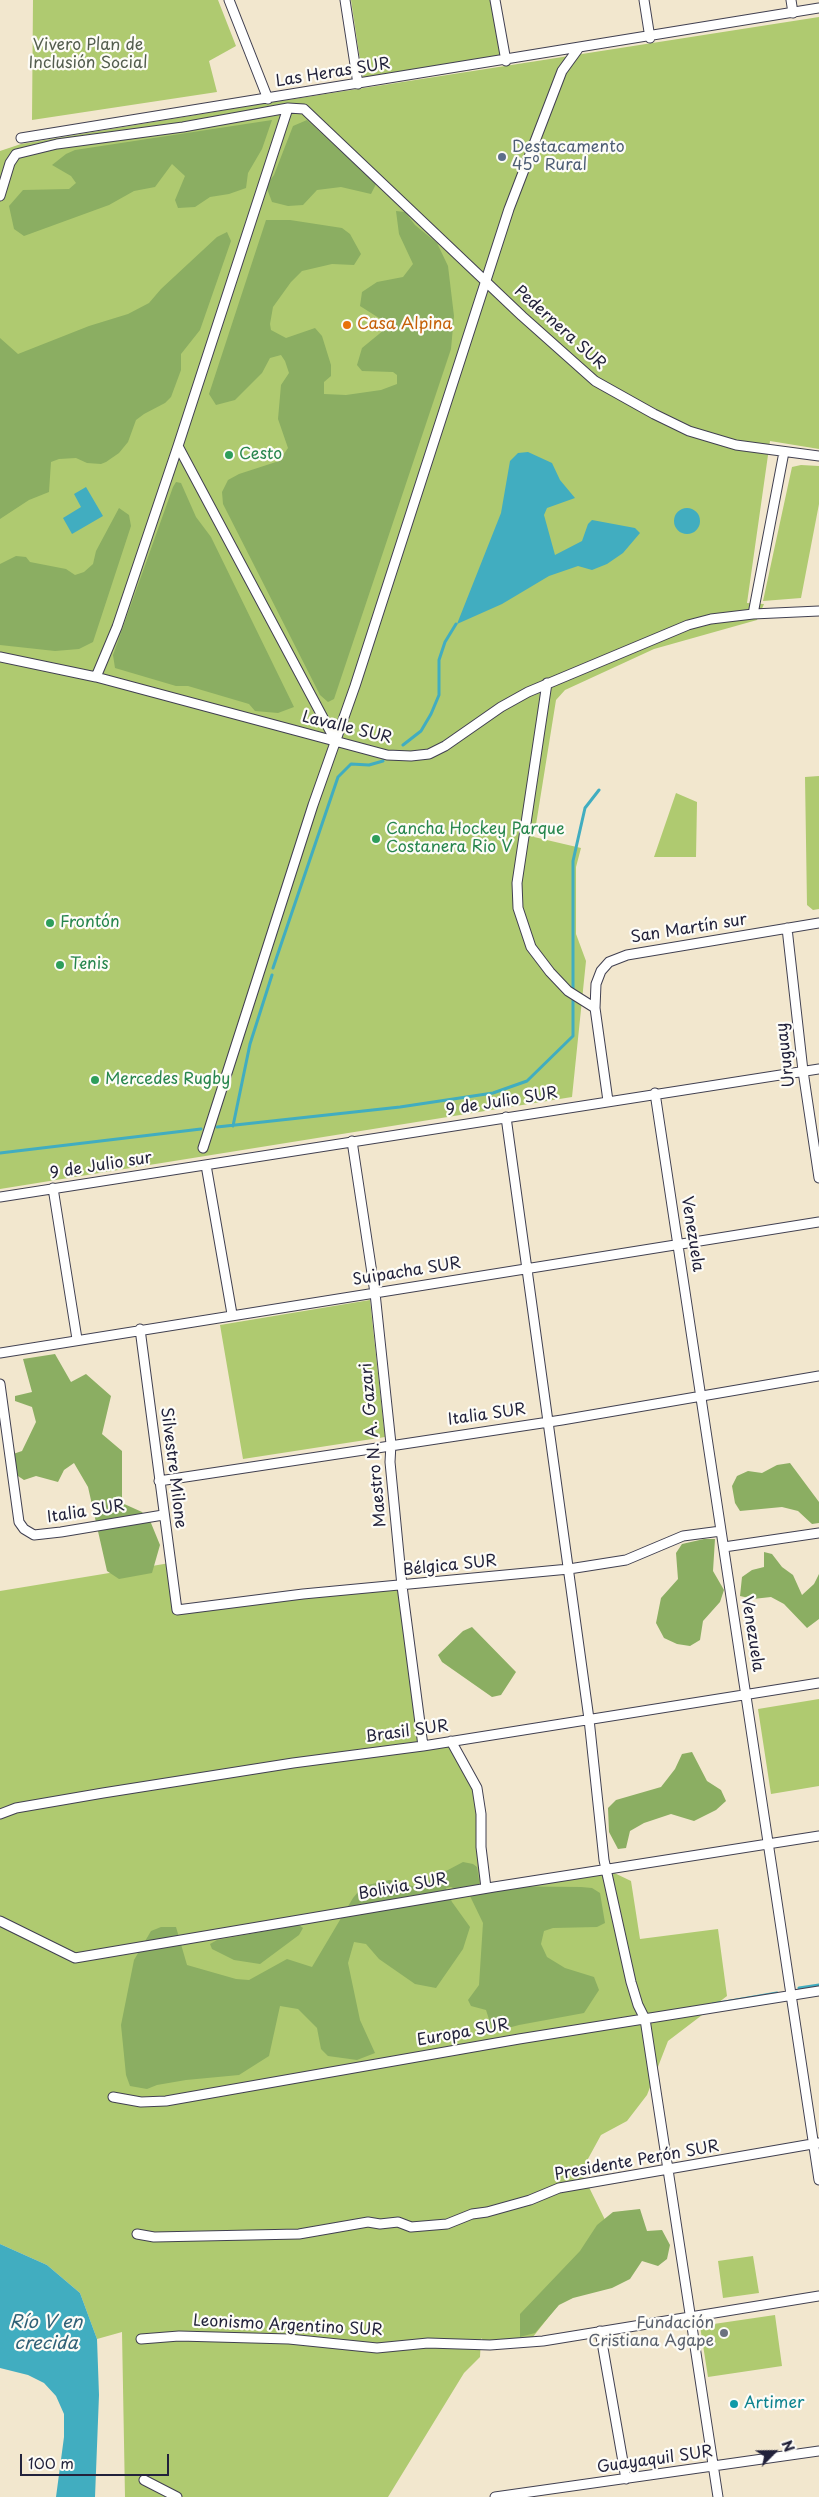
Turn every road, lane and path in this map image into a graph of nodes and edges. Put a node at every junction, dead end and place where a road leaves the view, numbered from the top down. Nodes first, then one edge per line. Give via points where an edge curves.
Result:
1 (229, 0) edge
2 (345, 0) edge
3 (495, 0) edge
4 (644, 0) edge
5 (791, 0) edge
6 (819, 8) edge
7 (793, 13) junction
8 (650, 38) junction
9 (578, 49) junction
10 (506, 61) junction
11 (358, 84) junction
12 (268, 99) junction
13 (288, 108) junction
14 (21, 138) dead end
15 (0, 196) edge
16 (486, 281) junction
17 (178, 446) junction
18 (784, 452) junction
19 (819, 456) edge
20 (819, 611) edge
21 (753, 614) junction
22 (0, 657) edge
23 (96, 677) junction
24 (547, 683) junction
25 (336, 742) junction
26 (819, 923) edge
27 (787, 928) junction
28 (595, 1008) junction
29 (819, 1069) edge
30 (803, 1071) junction
31 (656, 1093) junction
32 (608, 1101) junction
33 (506, 1116) junction
34 (352, 1141) junction
35 (203, 1148) dead end
36 (206, 1165) junction
37 (819, 1178) edge
38 (53, 1188) junction
39 (0, 1197) edge
40 (819, 1222) edge
41 (678, 1245) junction
42 (527, 1268) junction
43 (375, 1293) junction
44 (232, 1314) junction
45 (140, 1329) junction
46 (77, 1339) junction
47 (0, 1353) edge
48 (819, 1376) edge
49 (0, 1384) edge
50 (701, 1396) junction
51 (549, 1421) junction
52 (391, 1444) junction
53 (159, 1480) junction
54 (163, 1515) junction
55 (721, 1530) junction
56 (819, 1533) edge
57 (724, 1547) junction
58 (569, 1569) junction
59 (402, 1586) junction
60 (177, 1610) joint
61 (819, 1682) edge
62 (746, 1693) junction
63 (589, 1719) junction
64 (451, 1741) junction
65 (423, 1746) junction
66 (0, 1814) edge
67 (819, 1836) edge
68 (768, 1844) junction
69 (606, 1869) junction
70 (486, 1888) junction
71 (0, 1921) edge
72 (819, 1991) edge
73 (791, 1996) junction
74 (645, 2019) junction
75 (113, 2097) dead end
76 (816, 2143) edge
77 (670, 2170) junction
78 (819, 2180) edge
79 (137, 2234) dead end
80 (819, 2296) edge
81 (691, 2316) junction
82 (600, 2331) junction
83 (141, 2339) dead end
84 (819, 2451) edge
85 (714, 2467) junction
86 (626, 2479) junction
87 (144, 2480) dead end
88 (550, 2494) edge
89 (177, 2497) edge
90 (495, 2497) edge
91 (718, 2497) edge

1 - 12 street
2 - 11 street
3 - 10 street
4 - 8 street
5 - 7 street
6 - 7 street, Las Heras SUR
7 - 8 street, Las Heras SUR
8 - 9 street, Las Heras SUR
9 - 10 street, Las Heras SUR
9 - 16 street via 562,71 509,209
10 - 11 street, Las Heras SUR
11 - 12 street, Las Heras SUR
12 - 14 street, Las Heras SUR
13 - 15 street via 183,127 57,144 16,154
13 - 16 street, Pedernera SUR via 304,109
13 - 17 street
16 - 18 street, Pedernera SUR via 595,381 690,431 736,445
16 - 25 street
17 - 23 street
17 - 25 street
18 - 19 street, Pedernera SUR
18 - 21 street
20 - 21 street, Lavalle SUR
21 - 24 street, Lavalle SUR via 711,618 688,625
22 - 23 street, Lavalle SUR
23 - 25 street, Lavalle SUR
24 - 25 street, Lavalle SUR via 512,701 467,733 429,754 388,755
24 - 28 street via 517,883 518,908 531,947 568,991
25 - 35 street
26 - 27 street, San Martín sur
27 - 28 street, San Martín sur via 617,957 601,971 596,984
27 - 30 street, Uruguay
28 - 32 street
29 - 30 street, 9 de Julio SUR
30 - 31 street, 9 de Julio SUR
30 - 37 street, Uruguay
31 - 32 street, 9 de Julio SUR
31 - 41 street, Venezuela
32 - 33 street, 9 de Julio SUR
33 - 34 street, 9 de Julio SUR
33 - 42 street
34 - 36 street, 9 de Julio SUR
34 - 43 street, Maestro N. A. Gazari
36 - 38 street, 9 de Julio sur
36 - 44 street
38 - 39 street, 9 de Julio sur
38 - 46 street
40 - 41 street, Suipacha SUR
41 - 42 street, Suipacha SUR
41 - 50 street, Venezuela
42 - 43 street, Suipacha SUR
42 - 51 street
43 - 44 street, Suipacha SUR
43 - 52 street, Maestro N. A. Gazari
44 - 45 street, Suipacha SUR
45 - 46 street, Suipacha SUR
45 - 53 street, Silvestre Milone
46 - 47 street, Suipacha SUR
48 - 50 street, Italia SUR
49 - 54 street, Italia SUR via 18,1522 24,1529 34,1535
50 - 51 street, Italia SUR
50 - 55 street, Venezuela
51 - 52 street, Italia SUR
51 - 58 street
52 - 53 street, Italia SUR
52 - 59 street, Maestro N. A. Gazari
53 - 54 street, Silvestre Milone
54 - 60 street, Silvestre Milone
55 - 57 street, Venezuela
55 - 58 street, Bélgica SUR via 684,1536 626,1560
56 - 57 street
57 - 62 street, Venezuela
58 - 59 street, Bélgica SUR
58 - 63 street
59 - 60 street, Bélgica SUR
59 - 65 street, Maestro N. A. Gazari
61 - 62 street, Brasil SUR
62 - 63 street, Brasil SUR
62 - 68 street, Venezuela
63 - 64 street, Brasil SUR
63 - 69 street
64 - 65 street, Brasil SUR
64 - 70 street via 477,1788
65 - 66 street, Brasil SUR via 103,1793 16,1808
67 - 68 street, Bolivia SUR
68 - 69 street, Bolivia SUR
68 - 73 street, Venezuela
69 - 70 street, Bolivia SUR
69 - 74 street via 631,1982
70 - 71 street, Bolivia SUR via 75,1958
72 - 73 street, Europa SUR
73 - 74 street, Europa SUR
73 - 76 street, Venezuela
74 - 75 street, Europa SUR via 519,2038 166,2101 141,2102
74 - 77 street
76 - 77 street, Presidente Perón SUR
76 - 78 street, Venezuela
77 - 79 street, Presidente Perón SUR via 559,2188 530,2200 446,2224 411,2227 398,2222 368,2222 299,2234 154,2237
77 - 81 street
80 - 81 street, Leonismo Argentino SUR
81 - 82 street, Leonismo Argentino SUR
81 - 85 street
82 - 83 street, Leonismo Argentino SUR via 490,2346 428,2343 377,2348 289,2339 180,2336
82 - 86 street
84 - 85 street, Guayaquil SUR
85 - 86 street, Guayaquil SUR
85 - 91 street
86 - 88 street, Guayaquil SUR
87 - 89 street
88 - 90 street, Guayaquil SUR

